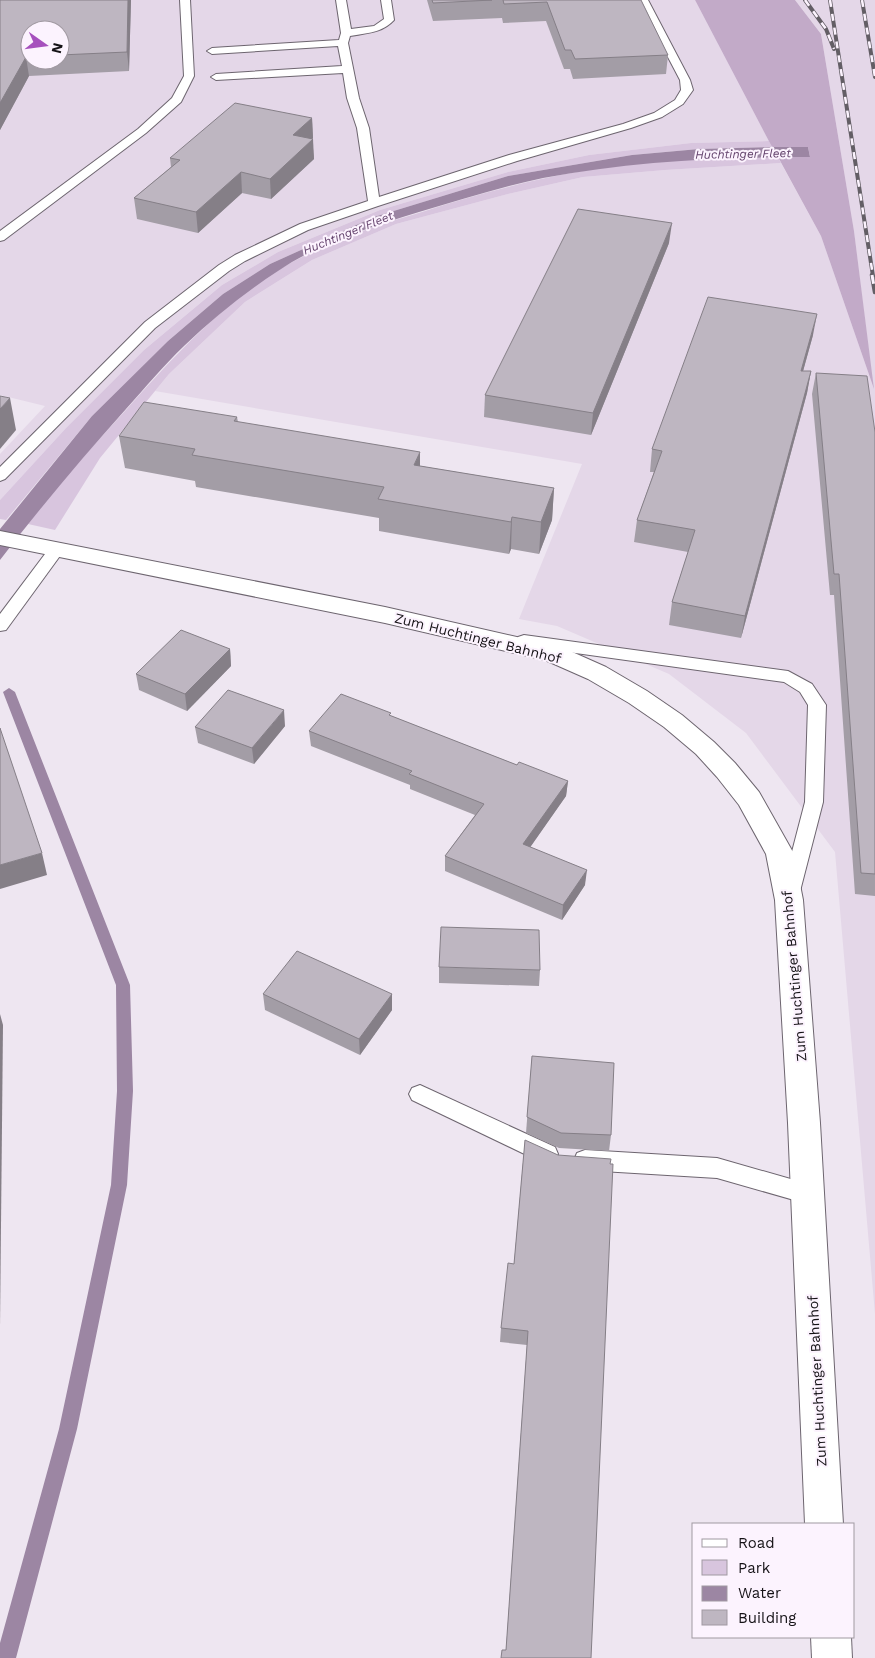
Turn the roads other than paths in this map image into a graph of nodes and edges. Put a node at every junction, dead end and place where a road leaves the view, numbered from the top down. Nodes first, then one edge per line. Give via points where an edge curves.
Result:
1 (185, 0) edge
2 (340, 0) edge
3 (386, 0) edge
4 (643, 0) edge
5 (344, 38) junction
6 (212, 50) dead end
7 (349, 69) junction
8 (216, 77) dead end
9 (374, 203) junction
10 (0, 237) edge
11 (0, 476) edge
12 (8, 539) edge
13 (57, 549) junction
14 (0, 626) edge
15 (472, 634) junction
16 (789, 900) junction
17 (420, 1094) dead end
18 (808, 1194) junction
19 (824, 1523) edge
20 (831, 1638) edge
21 (832, 1658) edge

1 - 10 lane via 189,76 177,100 142,131
2 - 5 lane
3 - 5 lane via 390,20 377,29
4 - 9 lane via 685,80 687,90 679,102 658,115 627,126 512,158
5 - 6 lane
5 - 7 lane
7 - 8 lane
7 - 9 lane via 353,98 363,128
9 - 11 lane via 304,226 224,268 150,325
12 - 13 street, Zum Huchtinger Bahnhof
13 - 14 lane
13 - 15 street, Zum Huchtinger Bahnhof
15 - 16 street, Zum Huchtinger Bahnhof via 552,653 597,673 673,721 705,748 749,799 780,854
15 - 16 lane via 788,678 803,684 813,694 817,705 814,802
16 - 18 street, Zum Huchtinger Bahnhof
17 - 18 lane via 557,1159 717,1168
18 - 19 street, Zum Huchtinger Bahnhof
20 - 21 street

